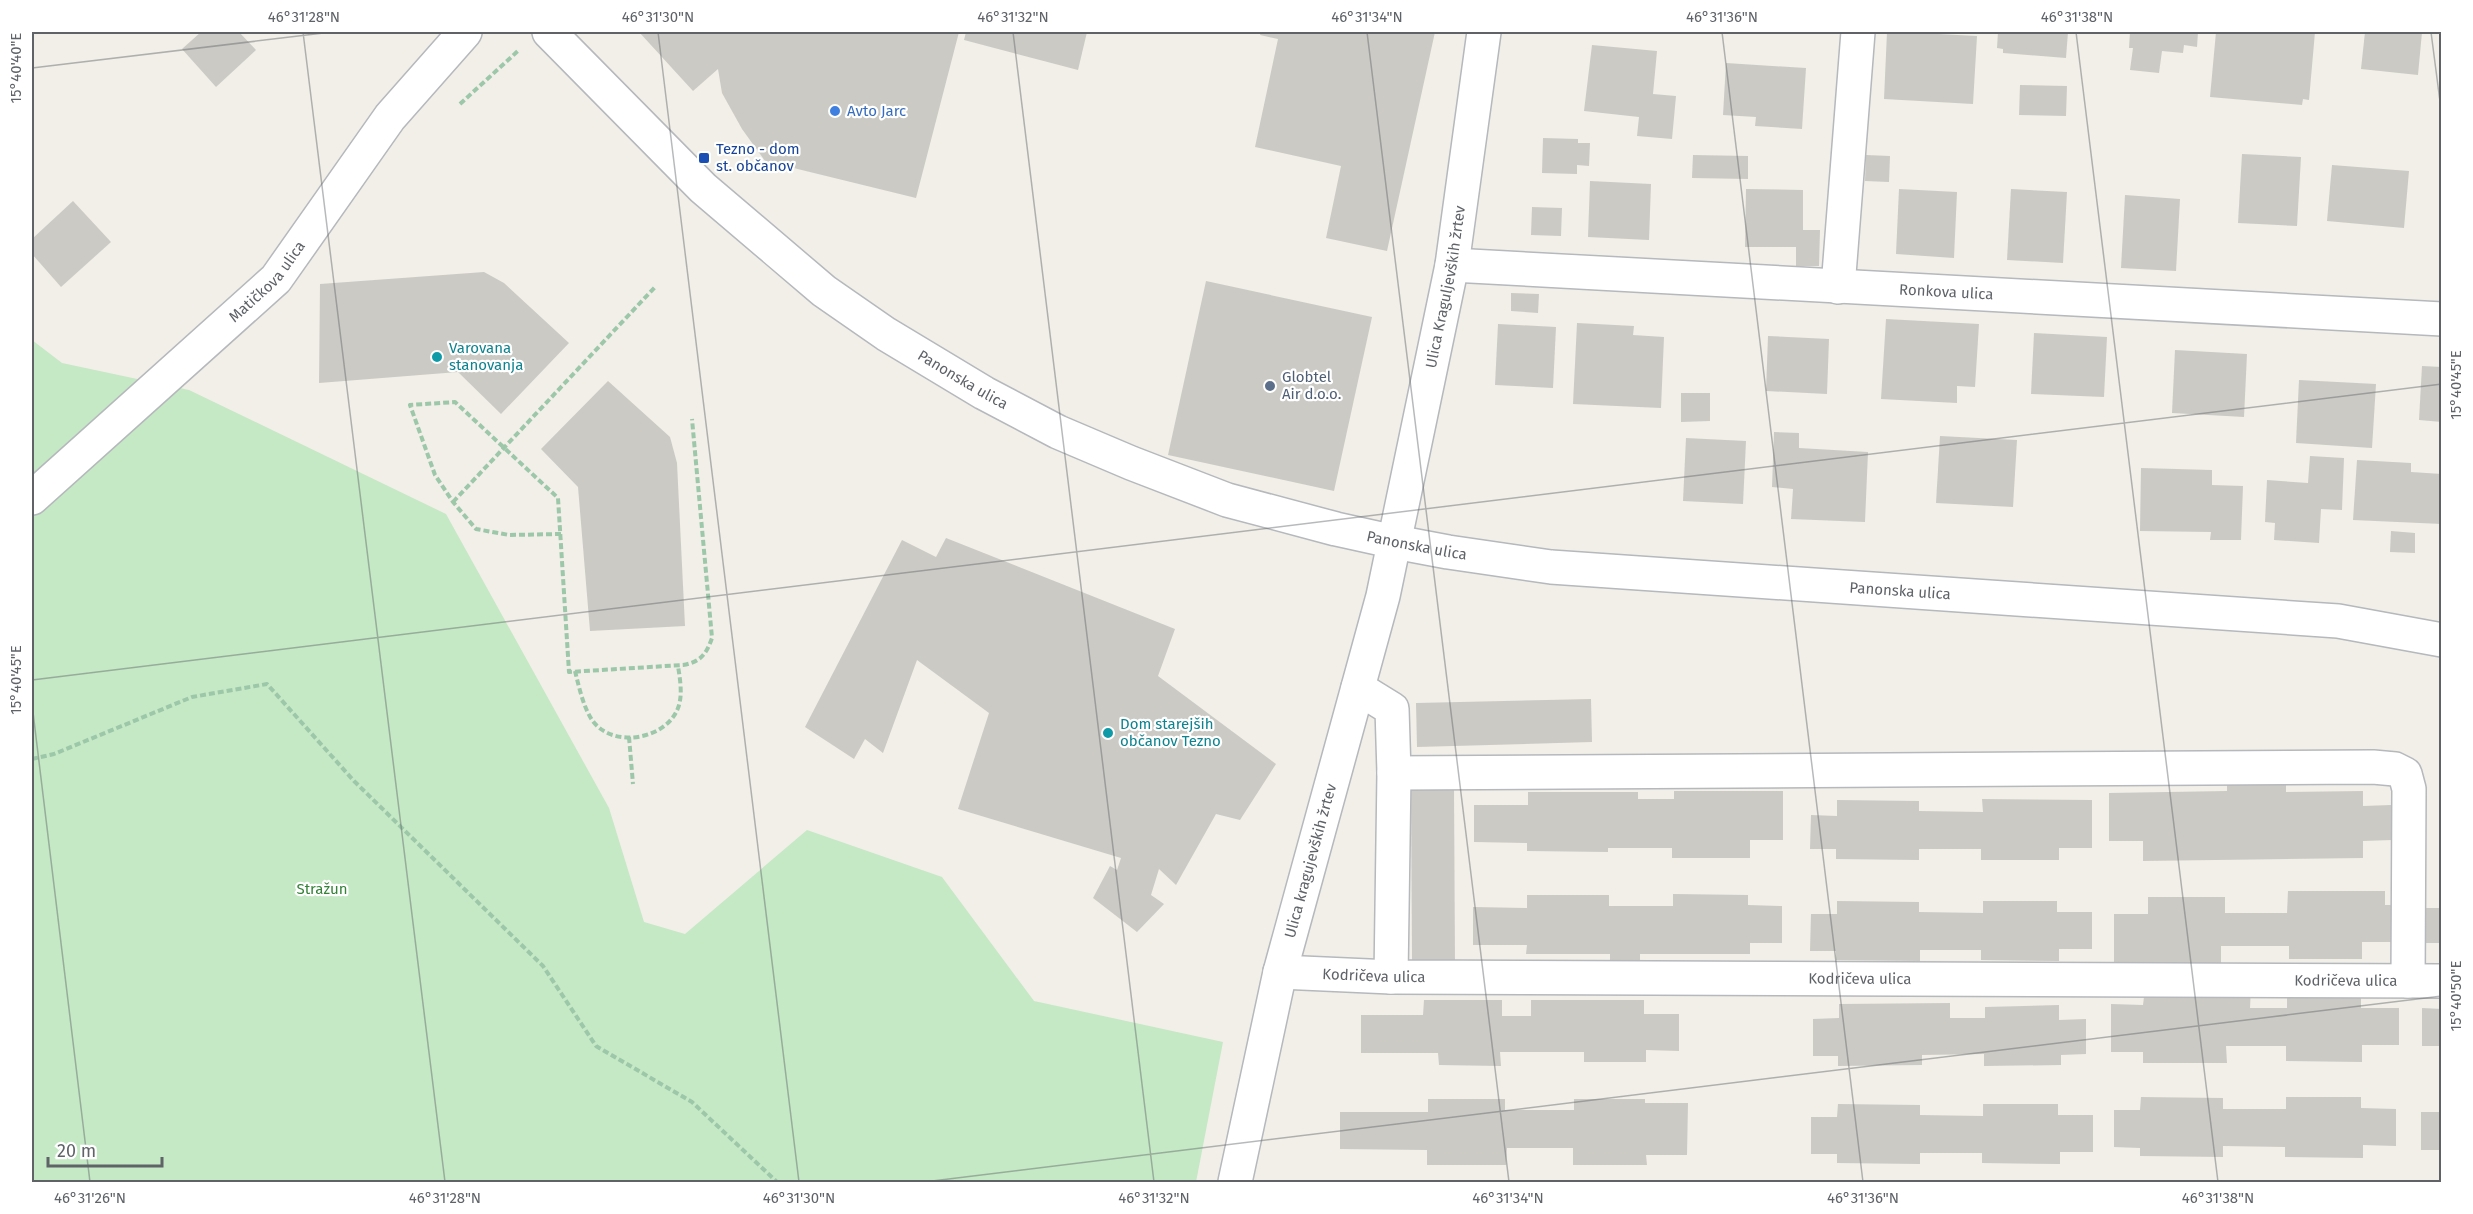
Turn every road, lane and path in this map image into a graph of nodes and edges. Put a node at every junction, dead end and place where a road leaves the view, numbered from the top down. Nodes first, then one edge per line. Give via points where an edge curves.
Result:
1 (465, 32) edge
2 (1484, 32) edge
3 (1858, 32) edge
4 (535, 40) edge
5 (460, 104) dead end
6 (1452, 265) junction
7 (656, 286) dead end
8 (1838, 287) junction
9 (2442, 320) edge
10 (692, 419) dead end
11 (505, 447) junction
12 (32, 498) edge
13 (453, 502) junction
14 (561, 534) junction
15 (1395, 542) junction
16 (2442, 639) edge
17 (678, 666) junction
18 (575, 671) junction
19 (1358, 688) junction
20 (629, 737) junction
21 (32, 759) edge
22 (1394, 772) junction
23 (633, 784) dead end
24 (1280, 972) junction
25 (1391, 977) junction
26 (2408, 981) junction
27 (2442, 981) edge
28 (777, 1182) edge
29 (1235, 1182) edge

1 - 12 street, Matičkova ulica via 390,117 276,279
2 - 6 street, Ulica Kraguljevških žrtev
3 - 8 street
4 - 5 path
4 - 15 street, Panonska ulica via 824,291 947,372 1058,432 1131,464 1227,500
6 - 8 street, Ronkova ulica
6 - 15 street, Ulica Kraguljevških žrtev
7 - 11 path
8 - 9 street, Ronkova ulica
10 - 17 path via 711,638 707,653 695,663
11 - 13 path
11 - 13 path via 455,402 410,405 435,475
11 - 14 path via 558,498
13 - 14 path via 476,529 509,535
14 - 18 path via 569,672
15 - 16 street, Panonska ulica via 1551,567 2337,621
15 - 19 street, Ulica kragujevških žrtev
17 - 18 path
17 - 20 path via 678,709 654,733
18 - 20 path via 593,721 605,733
19 - 22 street via 1392,708
19 - 24 street, Ulica kragujevških žrtev
20 - 23 path
21 - 28 path via 54,754 192,697 267,684 354,780 543,966 596,1046 692,1102
22 - 25 street
22 - 26 street via 2395,769 2405,774 2409,789
24 - 25 street, Kodričeva ulica
24 - 29 street, Ulica kragujevških žrtev
25 - 26 street, Kodričeva ulica
26 - 27 street, Kodričeva ulica

